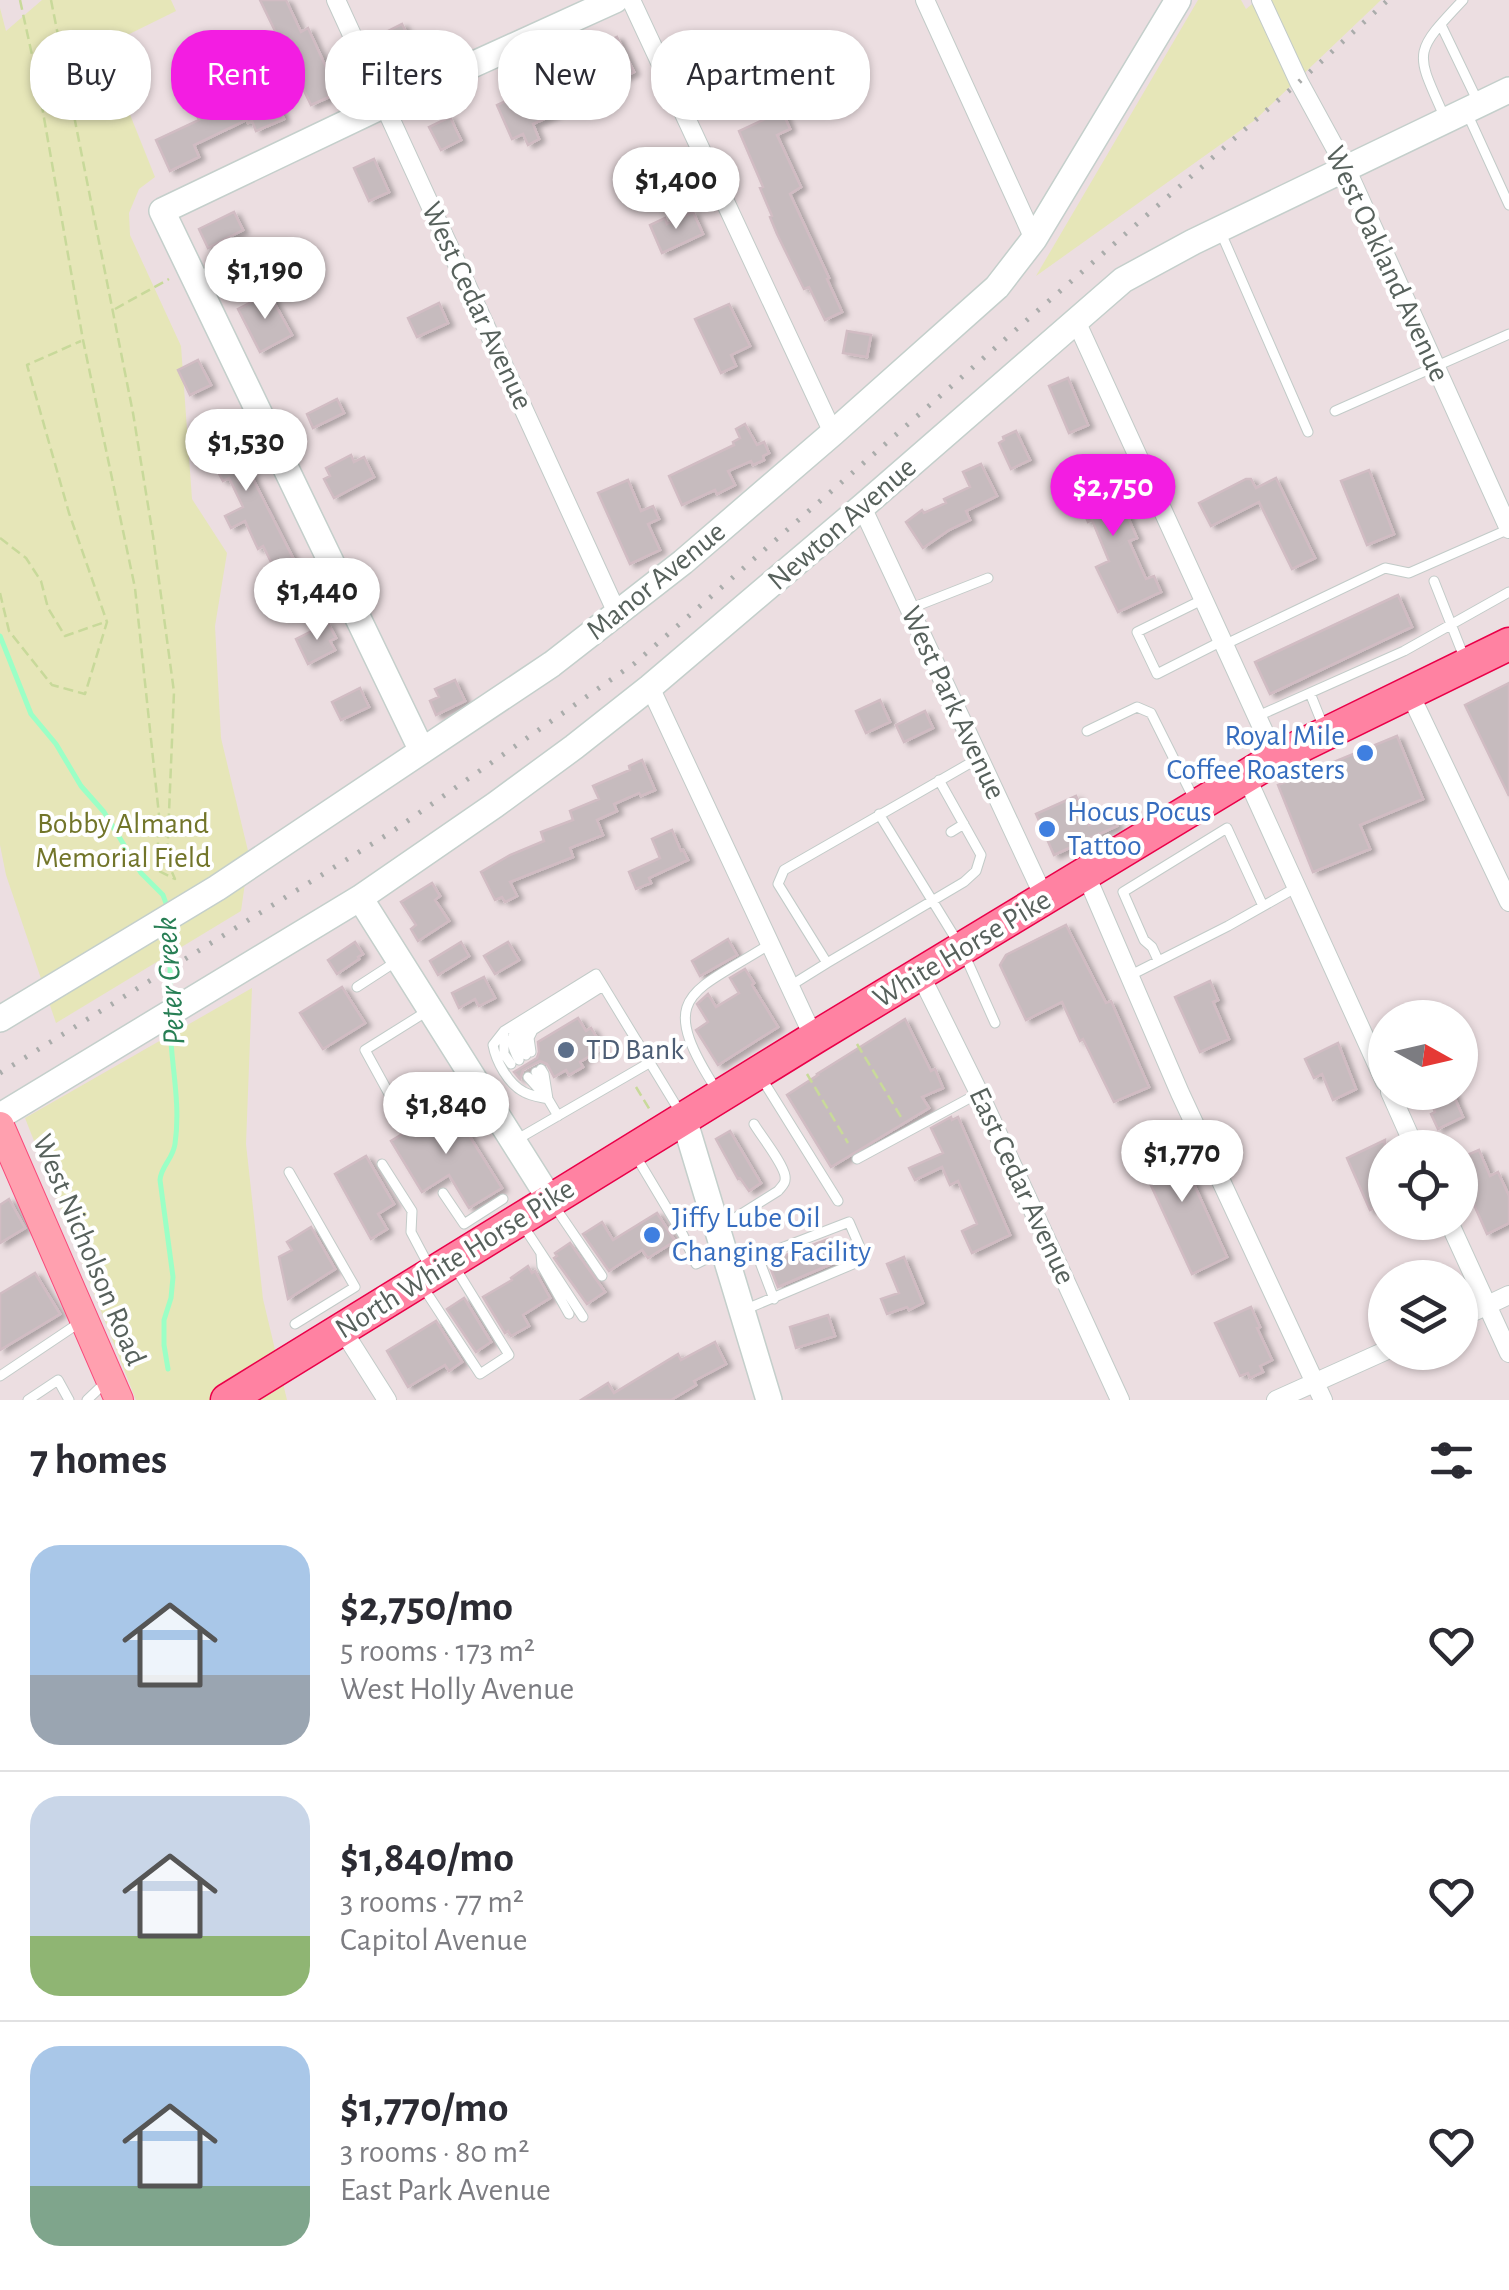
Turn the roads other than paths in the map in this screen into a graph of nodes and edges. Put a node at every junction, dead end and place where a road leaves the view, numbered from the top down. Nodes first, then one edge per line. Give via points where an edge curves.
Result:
1 (336, 0) edge
2 (615, 0) edge
3 (632, 0) edge
4 (925, 0) edge
5 (1178, 0) edge
6 (1261, 0) edge
7 (1463, 0) edge
8 (1440, 25) junction
9 (350, 30) edge
10 (478, 62) edge
11 (1509, 90) edge
12 (1464, 112) junction
13 (353, 120) edge
14 (391, 120) edge
15 (1346, 168) junction
16 (1509, 205) edge
17 (1220, 231) junction
18 (1034, 239) junction
19 (1076, 321) junction
20 (1509, 334) edge
21 (1434, 366) junction
22 (1335, 412) dead end
23 (1308, 432) dead end
24 (832, 433) junction
25 (862, 507) junction
26 (1509, 529) edge
27 (988, 578) dead end
28 (1434, 581) dead end
29 (1509, 592) edge
30 (1204, 599) junction
31 (909, 609) junction
32 (618, 613) junction
33 (1450, 623) junction
34 (1225, 642) junction
35 (1509, 644) edge
36 (1467, 664) junction
37 (650, 687) junction
38 (1409, 692) junction
39 (1310, 693) junction
40 (1258, 716) junction
41 (1087, 730) dead end
42 (1326, 734) junction
43 (422, 751) junction
44 (978, 758) junction
45 (1276, 758) junction
46 (1246, 776) junction
47 (939, 780) junction
48 (1198, 806) junction
49 (880, 814) junction
50 (964, 824) junction
51 (950, 832) dead end
52 (1155, 845) junction
53 (920, 850) dead end
54 (906, 859) junction
55 (1165, 866) junction
56 (1086, 874) junction
57 (1297, 887) junction
58 (360, 898) junction
59 (1044, 899) junction
60 (932, 901) junction
61 (1509, 902) edge
62 (1263, 906) junction
63 (770, 944) junction
64 (962, 949) junction
65 (399, 959) junction
66 (1158, 960) junction
67 (827, 963) junction
68 (920, 974) junction
69 (1129, 976) junction
70 (599, 980) junction
71 (790, 986) junction
72 (356, 987) dead end
73 (430, 1009) junction
74 (0, 1020) edge
75 (520, 1022) junction
76 (994, 1023) dead end
77 (504, 1031) junction
78 (1368, 1044) edge
79 (809, 1053) junction
80 (522, 1058) junction
81 (648, 1063) junction
82 (468, 1069) junction
83 (758, 1073) junction
84 (532, 1074) dead end
85 (979, 1093) junction
86 (720, 1096) junction
87 (548, 1100) junction
88 (6, 1116) edge
89 (558, 1116) junction
90 (669, 1117) junction
91 (754, 1124) dead end
92 (514, 1142) junction
93 (633, 1150) junction
94 (6, 1159) edge
95 (856, 1159) dead end
96 (382, 1164) dead end
97 (289, 1172) dead end
98 (443, 1193) dead end
99 (550, 1201) junction
100 (838, 1201) dead end
101 (501, 1216) junction
102 (720, 1240) junction
103 (1457, 1240) edge
104 (540, 1251) junction
105 (435, 1273) junction
106 (602, 1276) dead end
107 (1509, 1295) edge
108 (774, 1299) junction
109 (1487, 1306) junction
110 (1478, 1310) edge
111 (741, 1311) junction
112 (569, 1314) dead end
113 (583, 1317) dead end
114 (334, 1318) junction
115 (85, 1320) junction
116 (295, 1324) dead end
117 (1509, 1353) edge
118 (1368, 1362) edge
119 (0, 1376) edge
120 (114, 1389) edge
121 (1319, 1391) edge
122 (764, 1398) edge
123 (28, 1400) edge
124 (69, 1400) edge
125 (88, 1400) edge
126 (227, 1400) edge
127 (386, 1400) edge
128 (1120, 1400) edge
129 (1276, 1400) edge

1 - 9 street, West Cedar Avenue
2 - 10 street
3 - 24 street
4 - 18 street
5 - 18 street, Manor Avenue
6 - 15 street, West Oakland Avenue
7 - 8 lane
8 - 12 lane
8 - 12 lane via 1422,53 1426,76
11 - 12 street, Newton Avenue
12 - 15 street, Newton Avenue
12 - 16 lane
13 - 43 street via 162,211
14 - 32 street, West Cedar Avenue
15 - 17 street, Newton Avenue
15 - 21 street, West Oakland Avenue
17 - 19 street, Newton Avenue via 1124,280
17 - 23 lane
18 - 24 street, Manor Avenue via 996,286
19 - 25 street, Newton Avenue
19 - 30 street
20 - 21 lane
21 - 22 lane
21 - 26 street, West Oakland Avenue
24 - 32 street, Manor Avenue
25 - 31 street, West Park Avenue
25 - 37 street, Newton Avenue
26 - 34 lane via 1408,573 1385,568
27 - 31 lane
28 - 33 lane
29 - 33 lane
30 - 34 street
30 - 34 lane via 1137,632 1157,674
31 - 44 street, West Park Avenue
32 - 43 street, Manor Avenue
33 - 36 lane
33 - 39 lane
34 - 40 street
35 - 36 highway, White Horse Pike
36 - 38 highway, White Horse Pike
37 - 58 street, Newton Avenue via 496,806
37 - 63 street
38 - 42 highway, White Horse Pike
38 - 61 street
39 - 40 lane
39 - 42 lane
40 - 45 street
41 - 48 lane via 1137,707 1150,713
42 - 45 highway, White Horse Pike
43 - 74 street, Manor Avenue via 217,888
44 - 47 lane
44 - 59 street, West Park Avenue
45 - 46 highway, White Horse Pike
46 - 48 highway, White Horse Pike
46 - 57 street
47 - 49 lane
47 - 50 lane
48 - 52 highway, White Horse Pike
49 - 54 lane
49 - 67 lane via 779,877
50 - 51 lane
50 - 60 lane via 980,863
52 - 55 lane
52 - 56 highway, White Horse Pike
53 - 54 lane
54 - 60 lane
55 - 62 lane via 1227,828
55 - 66 lane via 1123,892
56 - 59 highway, White Horse Pike
56 - 69 street
57 - 62 lane
57 - 78 street
58 - 65 street
58 - 88 street, Newton Avenue
59 - 64 highway, White Horse Pike
60 - 64 lane
60 - 67 lane
62 - 66 lane
63 - 71 street
63 - 86 lane via 698,988 687,1004 691,1048
64 - 68 highway, White Horse Pike
64 - 76 lane
65 - 72 lane
65 - 73 street
66 - 69 lane
67 - 71 lane
68 - 79 highway, White Horse Pike
68 - 85 street, East Cedar Avenue
69 - 121 street
70 - 75 lane
70 - 80 lane via 534,1030
70 - 81 lane
71 - 79 street
73 - 82 street
73 - 82 lane via 364,1050 400,1112
75 - 77 lane
75 - 80 lane via 512,1048
77 - 80 lane via 504,1054
77 - 87 lane via 493,1044 498,1061 525,1093
79 - 83 highway, White Horse Pike
81 - 89 lane
81 - 90 lane
82 - 92 street
83 - 86 highway, White Horse Pike
83 - 100 lane
84 - 87 lane
85 - 95 lane
85 - 128 street, East Cedar Avenue
86 - 90 highway, White Horse Pike
87 - 89 lane
88 - 94 main road, West Nicholson Road
89 - 92 lane
90 - 93 highway, North White Horse Pike
90 - 102 street
91 - 102 lane via 786,1179
92 - 99 street
93 - 99 highway, North White Horse Pike
93 - 102 lane via 696,1264
94 - 115 main road, West Nicholson Road
96 - 105 lane via 412,1212 412,1232
97 - 114 lane via 355,1287
98 - 101 lane via 464,1224
99 - 101 highway, North White Horse Pike
99 - 106 lane
101 - 104 lane
101 - 105 highway, North White Horse Pike
102 - 111 street
103 - 109 street
104 - 112 lane
104 - 113 lane
105 - 105 lane via 509,1355 480,1374
105 - 114 highway, North White Horse Pike
107 - 109 street
108 - 108 lane via 865,1259 848,1222 758,1257
108 - 111 lane
109 - 110 street
109 - 117 street
111 - 122 street
114 - 116 lane
114 - 126 highway, North White Horse Pike
114 - 127 street
115 - 119 lane
115 - 120 main road, West Nicholson Road
118 - 121 street
120 - 125 lane
121 - 129 street
123 - 124 lane via 58,1380

